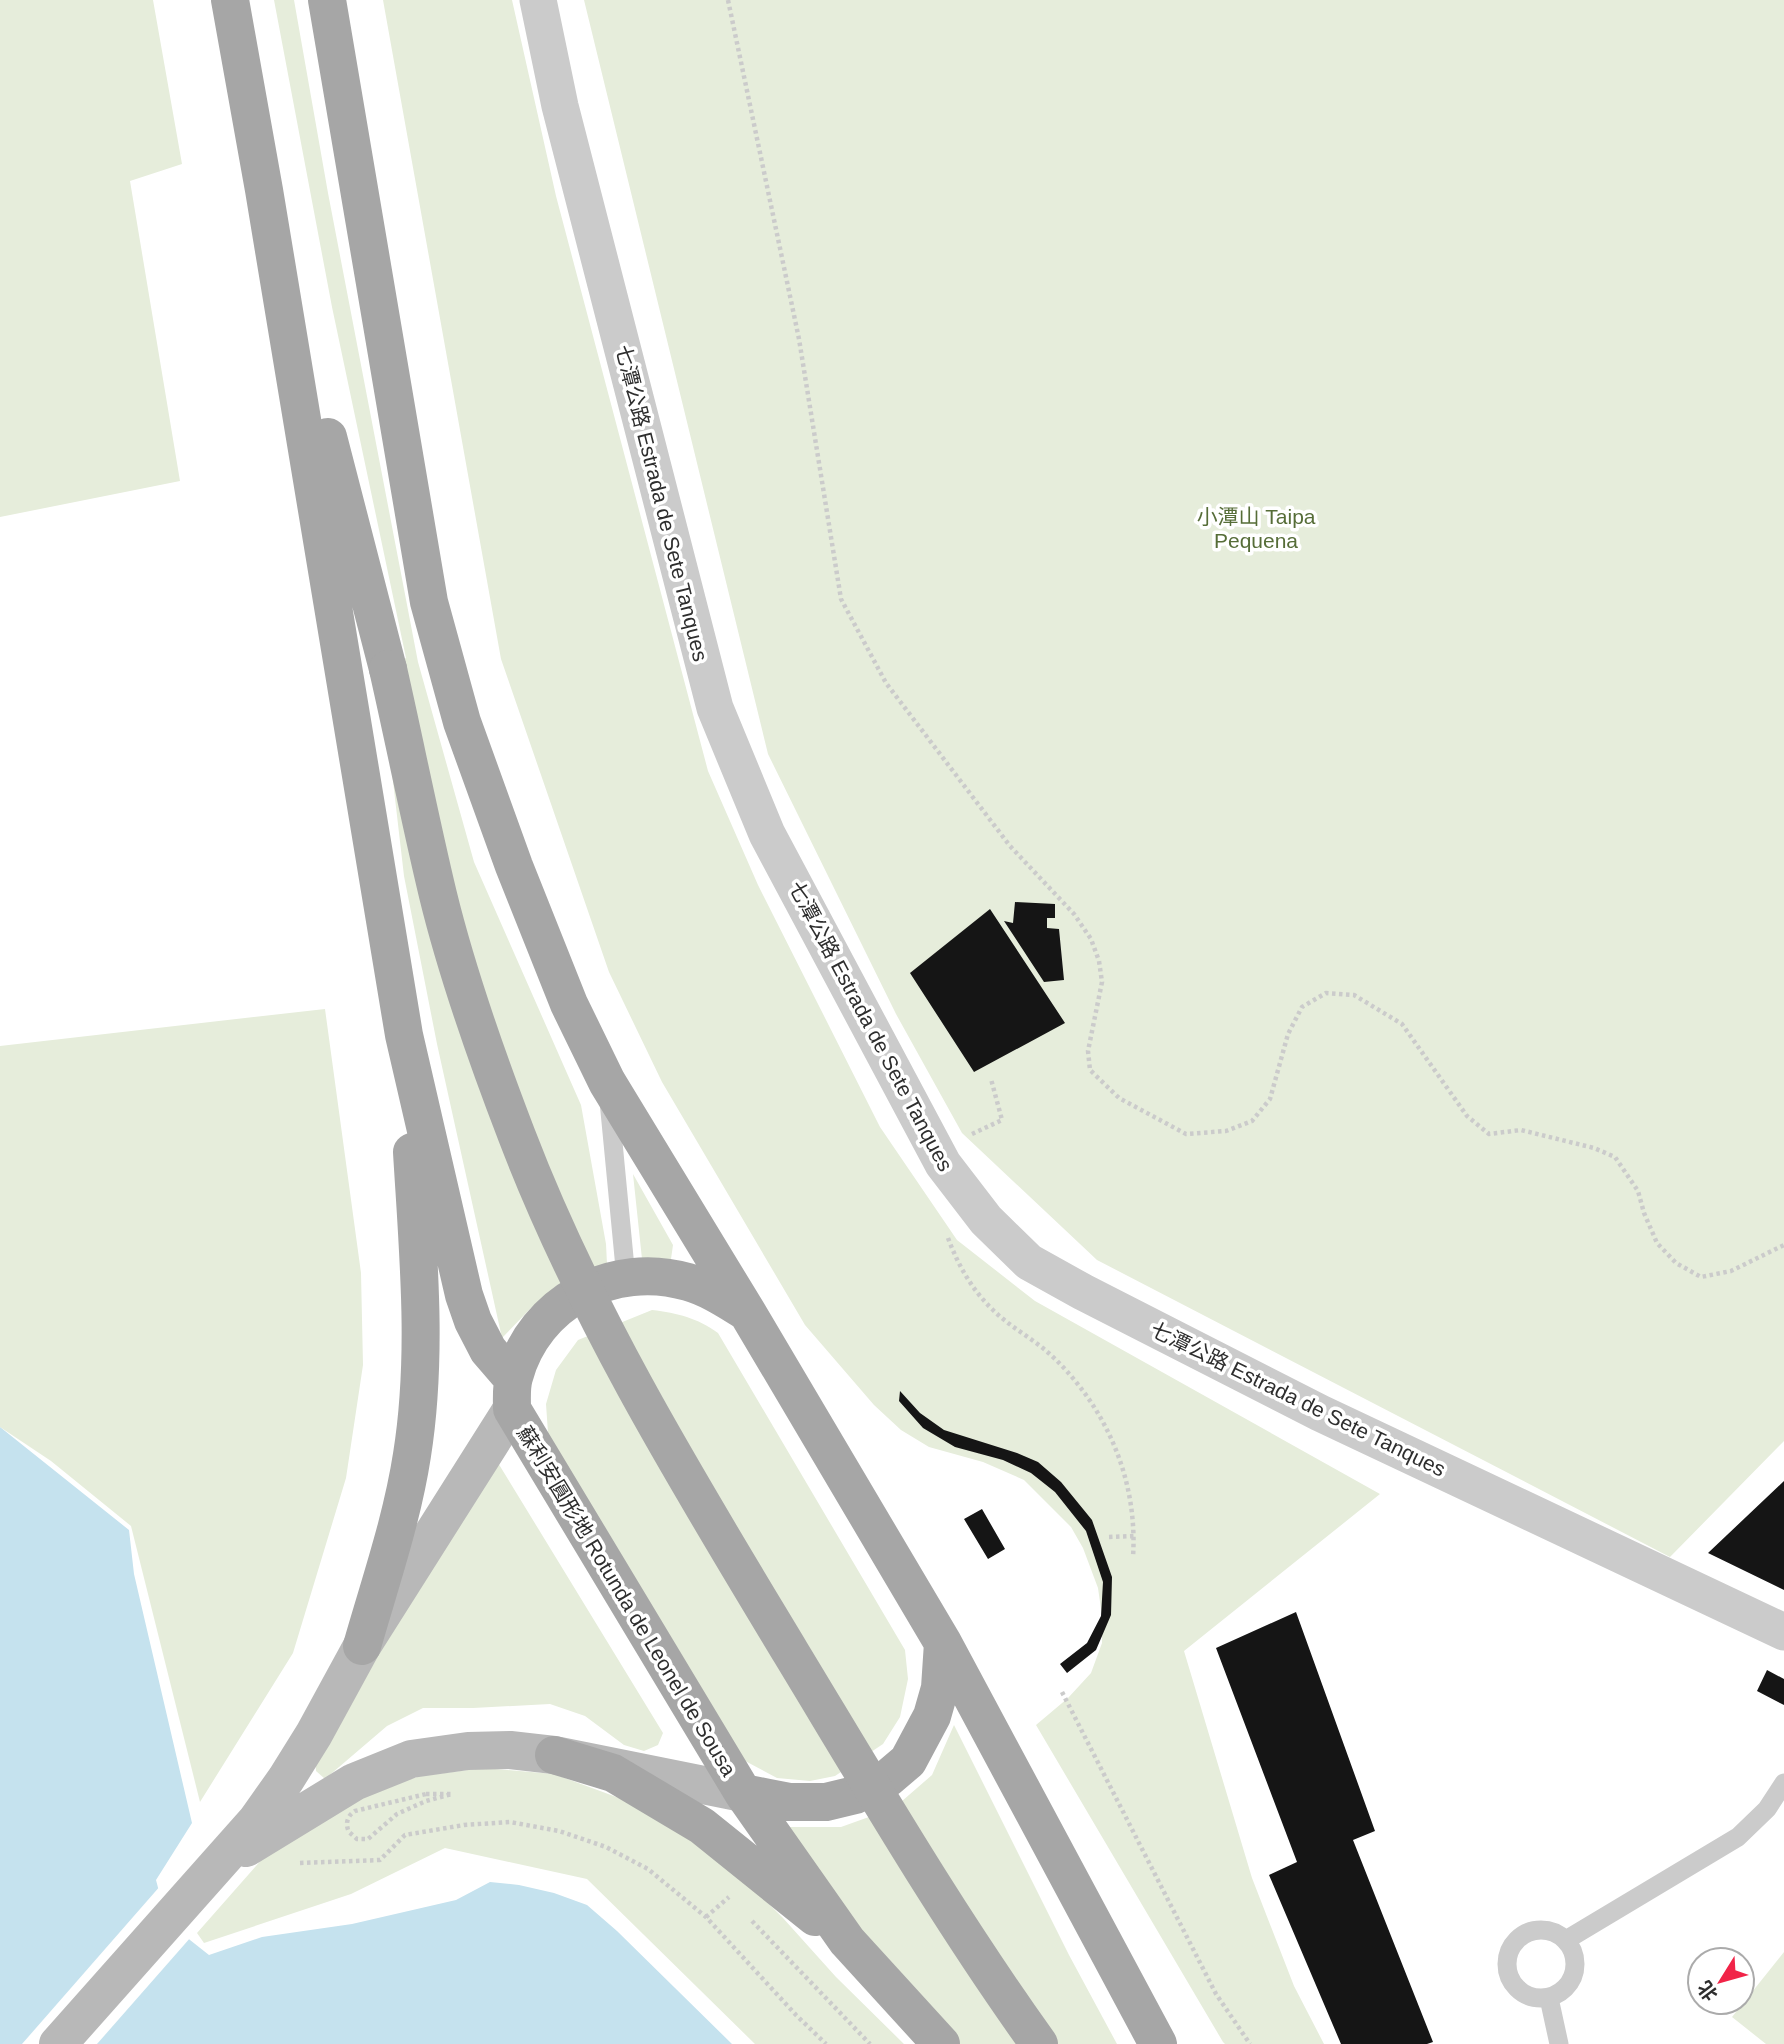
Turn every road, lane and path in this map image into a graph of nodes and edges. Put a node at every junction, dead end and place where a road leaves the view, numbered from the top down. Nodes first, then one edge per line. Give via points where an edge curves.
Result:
1 (230, 0) edge
2 (327, 0) edge
3 (538, 0) edge
4 (728, 0) edge
5 (264, 190) junction
6 (404, 1035) junction
7 (991, 1079) dead end
8 (607, 1082) junction
9 (962, 1190) junction
10 (945, 1229) dead end
11 (1784, 1245) edge
12 (626, 1278) junction
13 (747, 1312) junction
14 (512, 1394) junction
15 (1134, 1536) junction
16 (1109, 1537) dead end
17 (1133, 1557) dead end
18 (1784, 1632) edge
19 (943, 1643) junction
20 (362, 1646) junction
21 (1062, 1692) dead end
22 (554, 1755) junction
23 (1784, 1783) edge
24 (743, 1793) junction
25 (452, 1794) dead end
26 (464, 1794) dead end
27 (287, 1863) dead end
28 (204, 1877) junction
29 (738, 1906) dead end
30 (747, 1916) dead end
31 (706, 1917) junction
32 (1566, 1940) junction
33 (848, 1941) junction
34 (1549, 1998) junction
35 (58, 2044) edge
36 (826, 2044) edge
37 (870, 2044) edge
38 (941, 2044) edge
39 (1039, 2044) edge
40 (1158, 2044) edge
41 (1250, 2044) edge
42 (1559, 2044) edge

1 - 5 main road
2 - 8 main road via 429,602 462,722 514,866 569,1004
3 - 9 street, 七潭公路 Estrada de Sete Tanques via 560,106 715,708 767,834 943,1164
4 - 11 path via 799,339 841,599 886,683 1010,846 1074,914 1091,939 1102,982 1088,1051 1090,1070 1119,1098 1185,1134 1226,1131 1252,1121 1270,1099 1288,1034 1303,1007 1326,993 1354,995 1402,1024 1467,1116 1489,1134 1521,1130 1615,1157 1639,1191 1657,1243 1676,1263 1701,1278 1731,1271
5 - 6 main road
5 - 39 main road, bridge via 388,669 439,898 519,1141 597,1317 644,1404 927,1877
6 - 14 main road, 蘇利安圓形地 Rotunda de Leonel de Sousa via 464,1295
6 - 20 main road via 420,1287 420,1377 401,1507
7 - 9 path via 1002,1120 972,1133 975,1173
8 - 12 lane
8 - 13 main road
9 - 18 street, 七潭公路 Estrada de Sete Tanques via 1029,1262 1083,1292 1321,1413
10 - 15 path via 972,1286 993,1310 1051,1355 1079,1384 1102,1419 1119,1455 1130,1495
12 - 13 main road via 687,1282 717,1293
12 - 14 main road via 590,1286 551,1312 526,1346
13 - 19 main road
14 - 20 main road
14 - 24 main road, 蘇利安圓形地 Rotunda de Leonel de Sousa
15 - 16 path
15 - 17 path
19 - 24 main road, 蘇利安圓形地 Rotunda de Leonel de Sousa via 940,1688 932,1716 908,1761 888,1778 855,1795 826,1802 789,1802
19 - 40 main road
20 - 28 main road via 286,1779 257,1820
21 - 41 path via 1216,1994
22 - 24 main road
22 - 28 main road via 468,1751 411,1759 354,1782
22 - 33 main road via 613,1773 702,1826
23 - 32 lane via 1767,1809 1738,1837
24 - 33 main road
25 - 26 path
27 - 31 path via 380,1860 405,1835 510,1822 559,1831 606,1847 648,1869
28 - 35 main road
29 - 31 path via 729,1896
30 - 37 path
31 - 36 path
32 - 34 lane via 1575,1962 1574,1974 1560,1993
32 - 34 lane via 1536,1929 1516,1940 1506,1959 1517,1989 1527,1996
33 - 38 main road
34 - 42 lane

